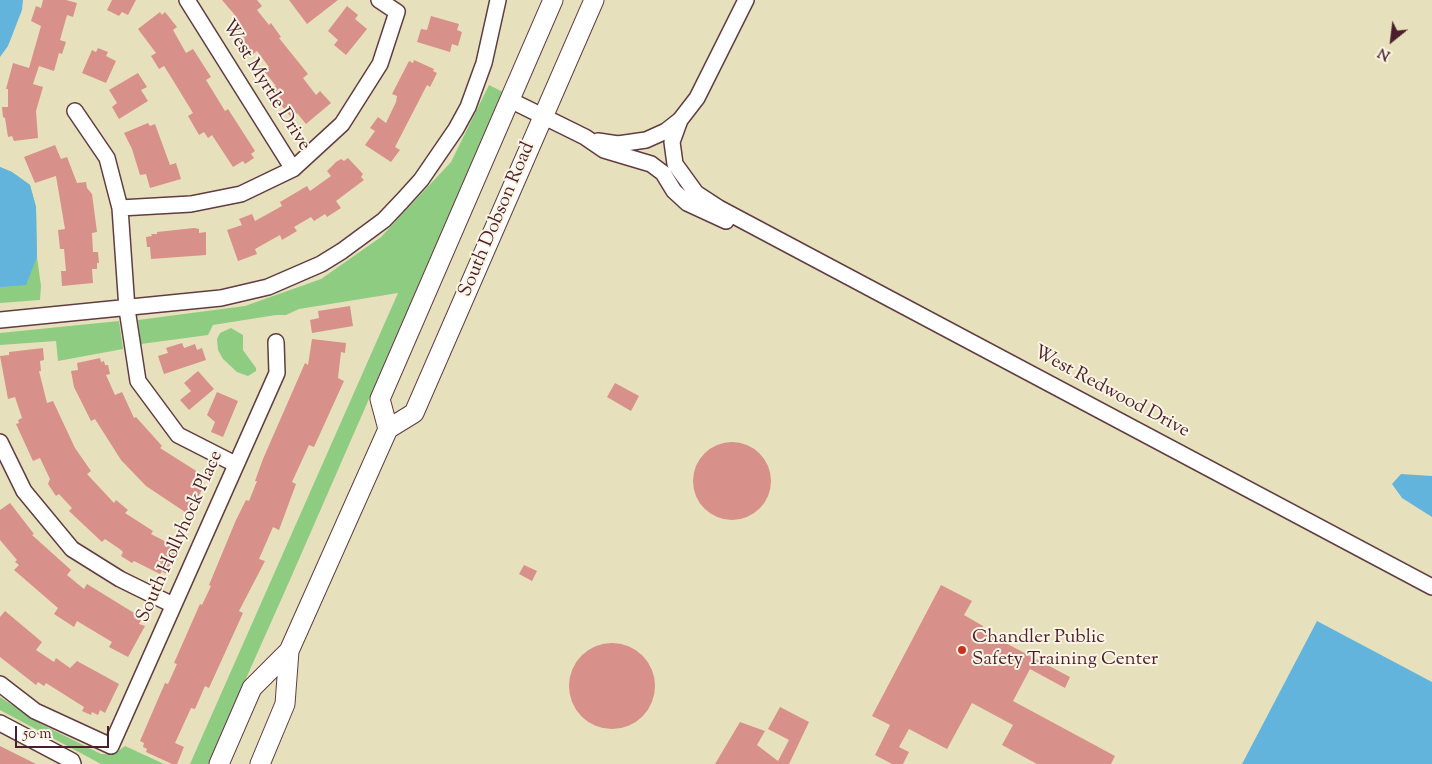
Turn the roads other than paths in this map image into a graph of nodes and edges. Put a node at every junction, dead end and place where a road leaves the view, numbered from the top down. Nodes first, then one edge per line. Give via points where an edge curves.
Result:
1 (187, 0) edge
2 (379, 0) edge
3 (498, 0) edge
4 (553, 0) edge
5 (594, 0) edge
6 (746, 0) edge
7 (510, 100) junction
8 (75, 111) dead end
9 (543, 117) junction
10 (680, 120) junction
11 (585, 137) junction
12 (293, 169) junction
13 (120, 208) junction
14 (770, 237) junction
15 (127, 309) junction
16 (0, 320) edge
17 (276, 342) dead end
18 (388, 429) junction
19 (0, 442) edge
20 (236, 464) junction
21 (1432, 587) edge
22 (173, 605) junction
23 (288, 651) junction
24 (0, 684) edge
25 (0, 723) edge
26 (73, 764) edge
27 (218, 764) edge
28 (260, 764) edge

1 - 12 street, West Myrtle Drive
2 - 12 street via 397,12 380,64 342,124
3 - 15 street via 486,56 468,107 439,156 384,220 320,264 268,287 206,301
4 - 7 main road, South Dobson Road
5 - 9 main road, South Dobson Road
6 - 10 street via 697,98
7 - 9 street, West Redwood Drive
7 - 18 main road, South Dobson Road via 380,399
8 - 13 street via 107,158
9 - 11 street, West Redwood Drive
9 - 18 main road, South Dobson Road via 414,413
10 - 11 street via 658,136 636,142 618,144
10 - 14 street, West Redwood Drive via 672,148 682,177 703,198
11 - 14 street, West Redwood Drive via 615,154 642,159 658,168 679,197 695,208
12 - 13 street via 241,194 191,204
13 - 15 street
14 - 21 street, West Redwood Drive
15 - 16 street
15 - 20 street via 138,381 178,435
17 - 20 street, South Hollyhock Place via 277,373
18 - 23 main road
19 - 22 street via 24,491 72,549 120,579
20 - 22 street, South Hollyhock Place
22 - 24 street, South Hollyhock Place via 112,746 35,711
23 - 27 main road via 252,688
23 - 28 main road via 284,704
25 - 26 street

